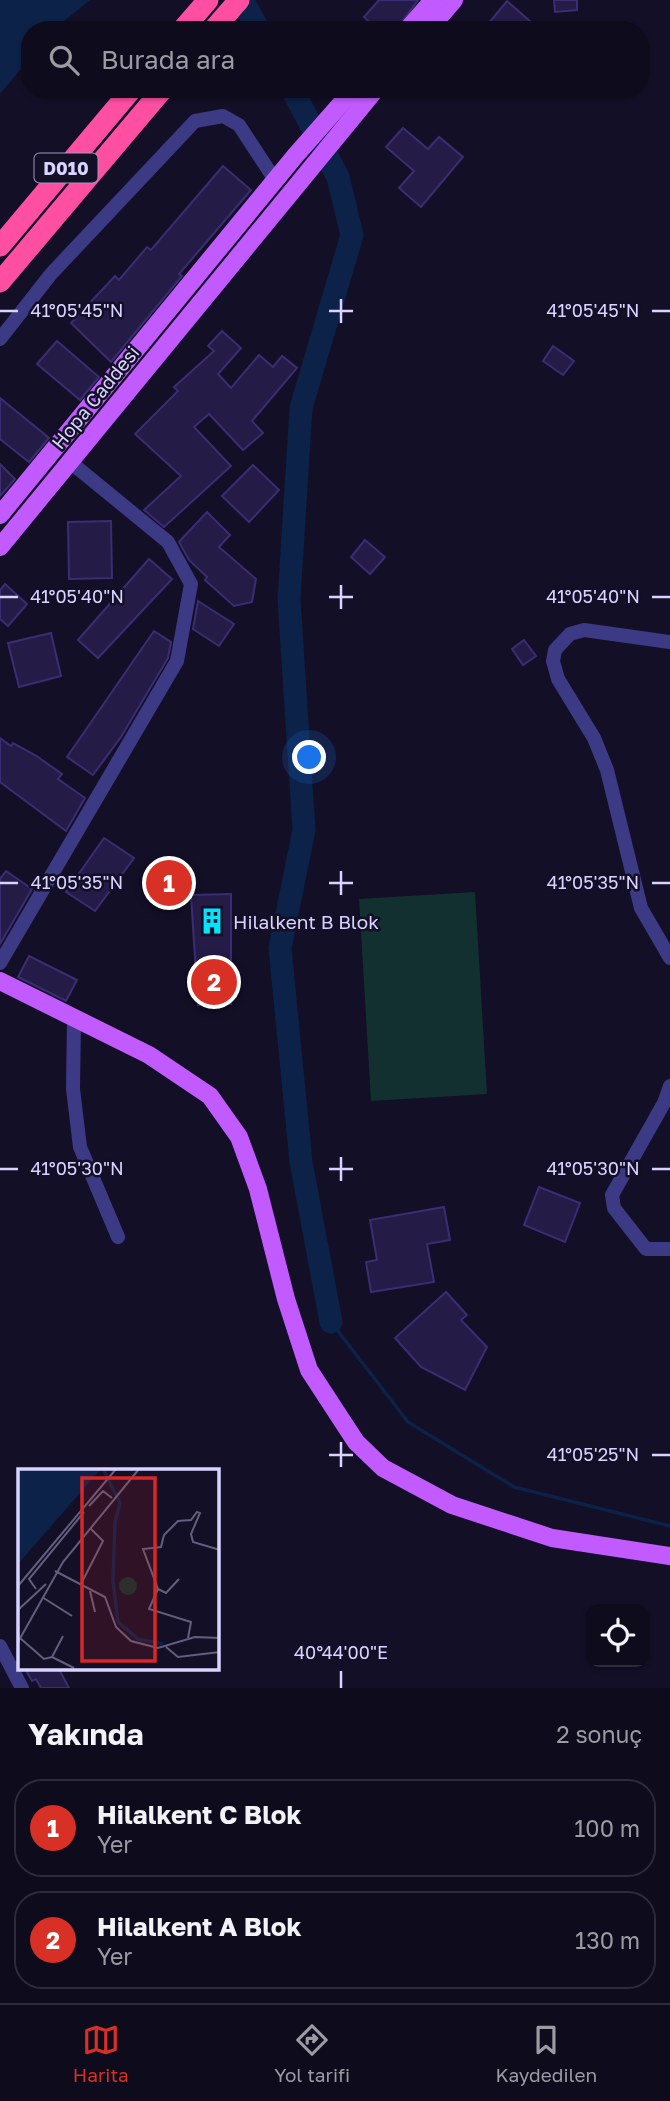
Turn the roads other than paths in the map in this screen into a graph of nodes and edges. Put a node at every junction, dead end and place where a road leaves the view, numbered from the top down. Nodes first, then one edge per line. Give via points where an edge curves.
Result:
1 (208, 0) edge
2 (239, 0) edge
3 (433, 0) edge
4 (454, 0) edge
5 (190, 21) edge
6 (221, 21) edge
7 (415, 21) edge
8 (436, 21) edge
9 (124, 98) edge
10 (155, 98) edge
11 (353, 98) edge
12 (354, 98) edge
13 (275, 180) junction
14 (0, 246) edge
15 (0, 282) edge
16 (0, 339) edge
17 (69, 461) junction
18 (0, 515) edge
19 (0, 547) edge
20 (670, 642) edge
21 (670, 958) edge
22 (0, 963) edge
23 (0, 981) edge
24 (74, 1020) junction
25 (670, 1086) edge
26 (118, 1237) dead end
27 (670, 1249) edge
28 (670, 1556) edge
29 (0, 1646) edge
30 (0, 1680) edge
31 (19, 1682) edge

1 - 5 highway
2 - 6 highway
3 - 7 main road
4 - 8 main road
9 - 14 highway, D010
10 - 15 highway
11 - 13 main road, Hopa Caddesi
12 - 17 main road, Hopa Caddesi via 302,177
13 - 16 street via 239,125 223,116 195,121 51,274
13 - 18 main road, Hopa Caddesi
17 - 19 main road, Hopa Caddesi
17 - 22 street via 168,542 191,584 177,661
20 - 21 street via 584,630 570,634 555,650 553,661 558,680 594,738 607,770 641,908
23 - 24 main road
24 - 26 street via 73,1090 80,1147
24 - 28 main road via 149,1055 210,1096 239,1137 309,1370 356,1442 383,1468 452,1505 552,1538
25 - 27 street via 612,1195 614,1208 646,1249
29 - 31 street
30 - 31 street

